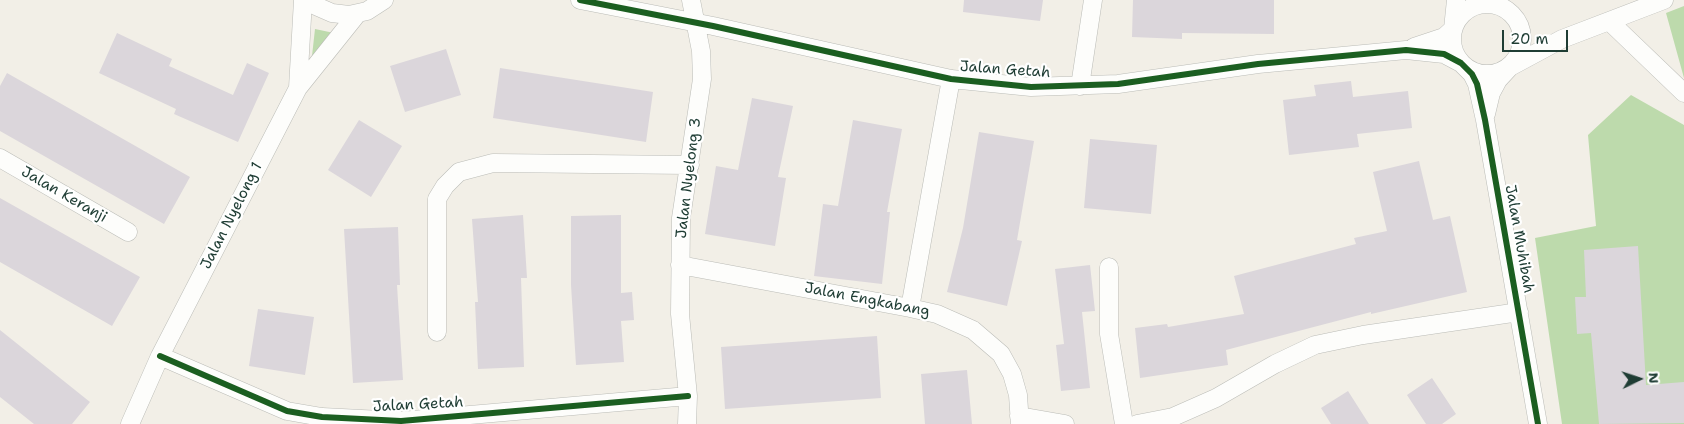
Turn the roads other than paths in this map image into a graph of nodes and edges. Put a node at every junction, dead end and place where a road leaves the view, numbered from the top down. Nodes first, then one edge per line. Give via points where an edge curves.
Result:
1 (303, 0) edge
2 (309, 0) edge
3 (384, 0) edge
4 (580, 0) edge
5 (691, 0) edge
6 (1093, 0) edge
7 (1456, 0) edge
8 (1499, 0) edge
9 (1664, 0) edge
10 (358, 13) junction
11 (1511, 13) junction
12 (1609, 21) junction
13 (695, 23) junction
14 (1453, 29) junction
15 (1562, 39) junction
16 (1406, 50) junction
17 (1461, 63) junction
18 (1510, 67) junction
19 (951, 78) junction
20 (1080, 86) junction
21 (298, 88) junction
22 (1684, 92) edge
23 (1485, 120) junction
24 (0, 158) edge
25 (690, 166) junction
26 (128, 232) dead end
27 (680, 265) junction
28 (1109, 267) dead end
29 (910, 308) junction
30 (1519, 312) junction
31 (437, 332) dead end
32 (160, 356) junction
33 (688, 396) junction
34 (286, 417) edge
35 (1020, 420) edge
36 (402, 423) edge
37 (130, 424) edge
38 (687, 424) edge
39 (1065, 424) edge
40 (1124, 424) edge
41 (1137, 424) edge
42 (1538, 424) edge

1 - 21 street, Jalan Nyelong 1
2 - 10 street via 332,13
3 - 10 street
4 - 13 street, Jalan Getah
5 - 13 street, Jalan Nyelong 3
6 - 20 street
7 - 14 street
8 - 11 street
9 - 12 street
10 - 21 street
11 - 14 street via 1490,3 1478,5 1467,10
11 - 15 street via 1534,38
11 - 18 street via 1519,23 1522,46
12 - 15 street
12 - 22 street
13 - 19 street, Jalan Getah
13 - 25 street, Jalan Nyelong 3 via 702,79
14 - 16 street, Jalan Getah via 1434,41
14 - 17 street via 1452,41
15 - 18 street
16 - 17 street, Jalan Getah via 1444,54
16 - 20 street, Jalan Getah
17 - 18 street via 1470,70 1490,75
17 - 23 street, Jalan Muhibah via 1477,84
18 - 23 street, Jalan Muhibah via 1491,93
19 - 20 street, Jalan Getah via 1031,88
19 - 29 street
21 - 32 street, Jalan Nyelong 1
23 - 30 street, Jalan Muhibah
24 - 26 street, Jalan Keranji
25 - 27 street, Jalan Nyelong 3 via 681,218
25 - 31 street via 493,163 459,172 437,199
27 - 29 street, Jalan Engkabang
27 - 33 street, Jalan Nyelong 3 via 680,314
28 - 40 street via 1109,334
29 - 35 street, Jalan Engkabang via 937,314 973,330 1001,354 1012,374
30 - 41 street via 1314,345 1216,398 1173,416
30 - 42 street, Jalan Muhibah
32 - 34 street, Jalan Getah
32 - 37 street, Jalan Nyelong 1
33 - 36 street, Jalan Getah
33 - 38 street, Jalan Nyelong 3
34 - 36 street, Jalan Getah
35 - 39 street

